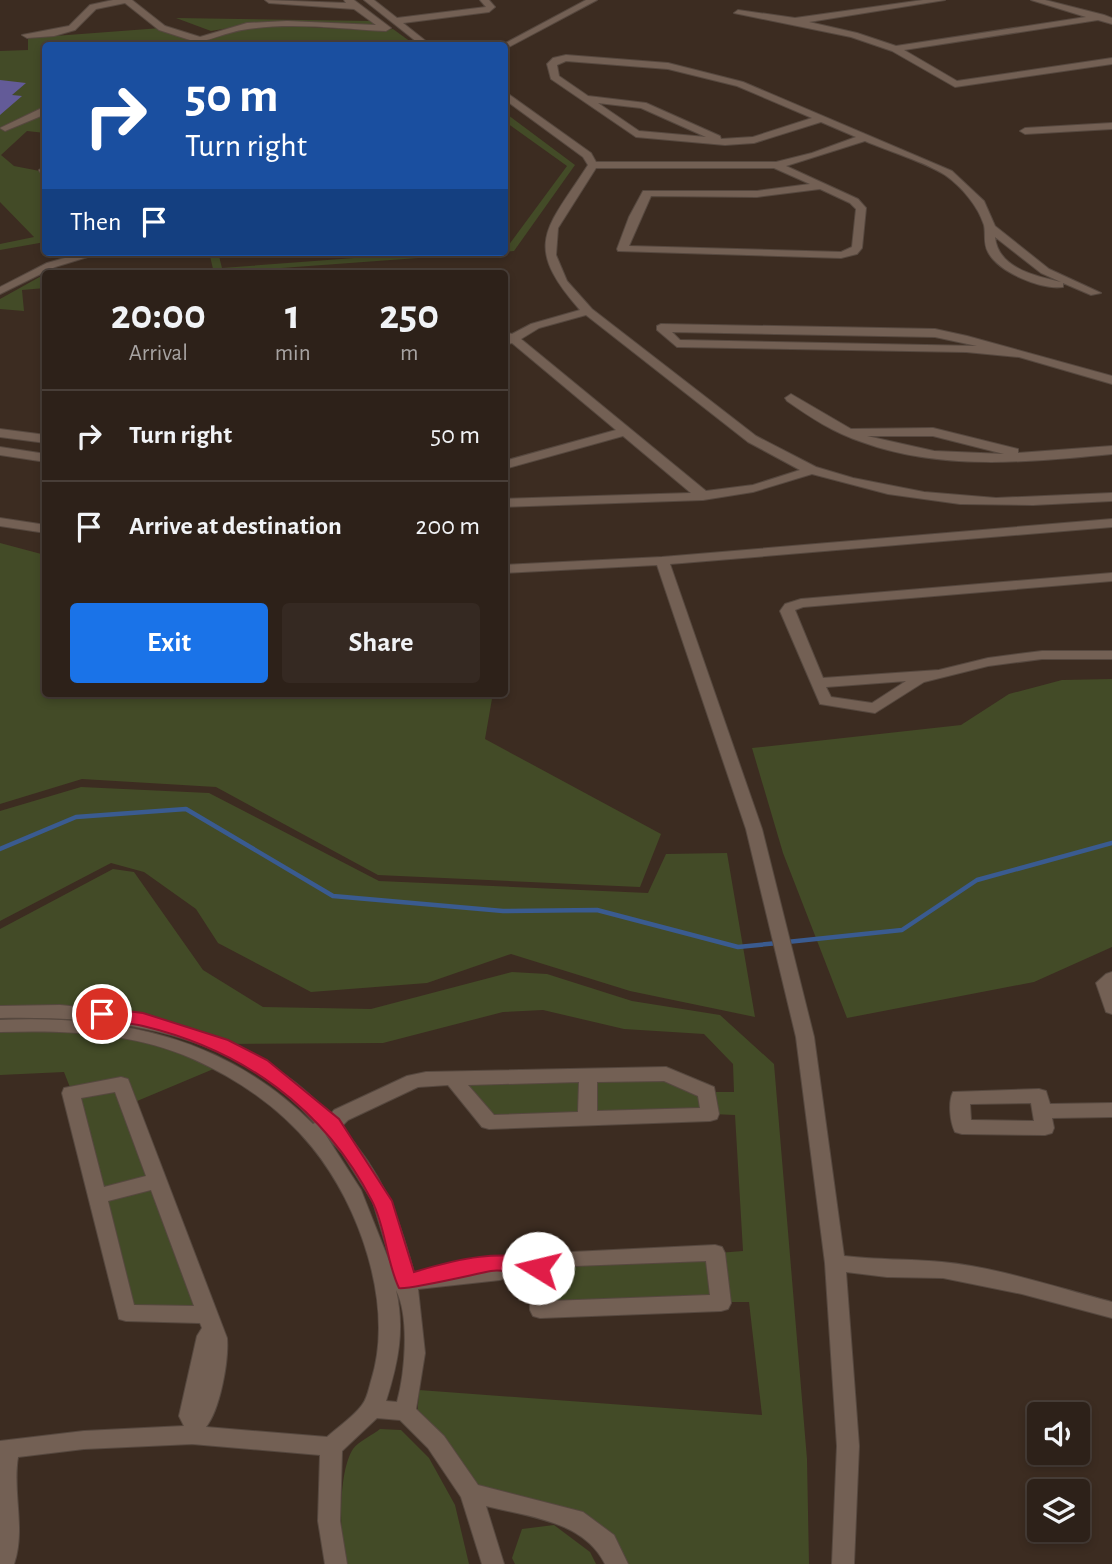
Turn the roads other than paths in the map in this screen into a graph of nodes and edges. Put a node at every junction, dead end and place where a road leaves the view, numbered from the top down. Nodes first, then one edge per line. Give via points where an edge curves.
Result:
1 (126, 0) edge
2 (144, 0) edge
3 (269, 0) edge
4 (368, 0) edge
5 (484, 0) edge
6 (593, 0) edge
7 (941, 0) edge
8 (1035, 0) edge
9 (351, 3) edge
10 (738, 13) dead end
11 (162, 14) dead end
12 (1101, 17) junction
13 (396, 20) junction
14 (795, 21) junction
15 (1112, 21) edge
16 (180, 22) dead end
17 (26, 31) dead end
18 (214, 34) junction
19 (198, 39) junction
20 (189, 42) edge
21 (423, 42) edge
22 (508, 44) edge
23 (895, 49) junction
24 (1112, 61) edge
25 (508, 97) edge
26 (583, 99) junction
27 (42, 112) edge
28 (820, 119) junction
29 (1112, 126) edge
30 (5, 128) dead end
31 (1025, 131) dead end
32 (864, 138) junction
33 (725, 142) junction
34 (776, 164) junction
35 (593, 165) junction
36 (822, 186) junction
37 (990, 228) junction
38 (84, 256) edge
39 (0, 291) edge
40 (587, 311) junction
41 (760, 330) junction
42 (877, 333) junction
43 (508, 339) edge
44 (508, 340) edge
45 (767, 345) junction
46 (889, 346) junction
47 (1018, 354) junction
48 (1112, 380) edge
49 (791, 398) dead end
50 (625, 431) junction
51 (851, 432) junction
52 (0, 433) edge
53 (42, 438) edge
54 (1112, 450) edge
55 (0, 451) edge
56 (42, 457) edge
57 (1035, 458) junction
58 (508, 464) edge
59 (811, 470) junction
60 (703, 496) junction
61 (1112, 497) edge
62 (508, 503) edge
63 (0, 522) edge
64 (1112, 523) edge
65 (42, 529) edge
66 (662, 561) junction
67 (508, 569) edge
68 (1112, 577) edge
69 (1108, 656) edge
70 (939, 674) junction
71 (817, 683) junction
72 (1112, 978) edge
73 (1112, 1008) edge
74 (0, 1012) edge
75 (0, 1026) edge
76 (588, 1076) junction
77 (454, 1080) junction
78 (1112, 1110) edge
79 (1042, 1111) dead end
80 (587, 1118) junction
81 (335, 1123) junction
82 (311, 1132) junction
83 (157, 1181) junction
84 (97, 1196) junction
85 (835, 1263) junction
86 (538, 1268) junction
87 (405, 1282) junction
88 (1112, 1310) edge
89 (210, 1322) junction
90 (373, 1409) junction
91 (405, 1412) junction
92 (194, 1429) junction
93 (331, 1447) junction
94 (4, 1450) edge
95 (2, 1479) edge
96 (471, 1493) junction
97 (1, 1564) edge
98 (336, 1564) edge
99 (493, 1564) edge
100 (617, 1564) edge
101 (843, 1564) edge

1 - 17 street via 93,7 77,24
1 - 19 street via 162,28
2 - 11 street
3 - 9 street
4 - 13 street
5 - 13 street via 489,9
6 - 22 street
7 - 14 street
8 - 12 street
9 - 18 street via 386,28 266,25
10 - 14 street
12 - 15 street
12 - 23 street
13 - 21 street
14 - 23 street
16 - 18 street
18 - 19 street
19 - 20 street
23 - 24 street via 955,84
25 - 35 street via 587,155
26 - 28 street via 554,77 552,64 556,60 639,62 703,73
26 - 33 street via 643,105
26 - 33 street via 636,134
27 - 30 street
28 - 32 street
28 - 33 street via 754,140
29 - 31 street
32 - 34 street
32 - 37 street via 948,173 980,203
34 - 35 street
34 - 36 street
35 - 40 street via 553,228 550,255 562,282
36 - 36 street via 861,208 853,252 622,248 648,193 757,194
37 - 37 street via 992,254 1013,270 1099,294 1045,271
38 - 39 street via 51,265
40 - 43 street
40 - 59 street via 752,439
41 - 42 street
41 - 45 street
41 - 45 street via 660,328 677,343
42 - 46 street
42 - 47 street via 935,333
44 - 50 street
45 - 46 street
46 - 47 street
47 - 48 street
49 - 51 street
50 - 58 street
50 - 60 street
51 - 57 street via 876,443 946,456
51 - 57 street via 933,432
52 - 53 street
54 - 57 street
55 - 56 street
59 - 60 street via 743,493
59 - 61 street via 906,495 979,503
60 - 62 street
63 - 65 street
64 - 66 street
66 - 67 street
66 - 85 street via 754,829 805,1037
68 - 71 street via 801,603 787,611
69 - 70 street via 1042,655
70 - 71 street
70 - 71 street via 919,679 875,708 825,701
72 - 73 street via 1105,983
74 - 81 street via 102,1014 185,1031 260,1064
75 - 82 street via 105,1029 200,1053 254,1081
76 - 77 street
76 - 80 street
76 - 80 street via 666,1074 707,1091 710,1115
77 - 80 street via 489,1122
77 - 81 street via 426,1079
78 - 79 street
81 - 82 street
81 - 87 street via 383,1201
82 - 87 street via 349,1185
83 - 84 street
83 - 84 street via 121,1084 71,1093
83 - 89 street
84 - 89 street via 127,1312
85 - 88 street via 943,1270
85 - 101 street via 848,1446
86 - 86 street via 540,1310 721,1303 715,1253 538,1260
86 - 87 street via 514,1266 500,1272
87 - 90 street
87 - 91 street via 416,1342 413,1389
89 - 92 street via 218,1351 204,1414
90 - 91 street
90 - 93 street
91 - 96 street via 436,1442
92 - 93 street
92 - 94 street
93 - 98 street via 331,1548
94 - 95 street
95 - 97 street via 8,1494 8,1549
96 - 99 street
96 - 100 street via 575,1519 606,1542

